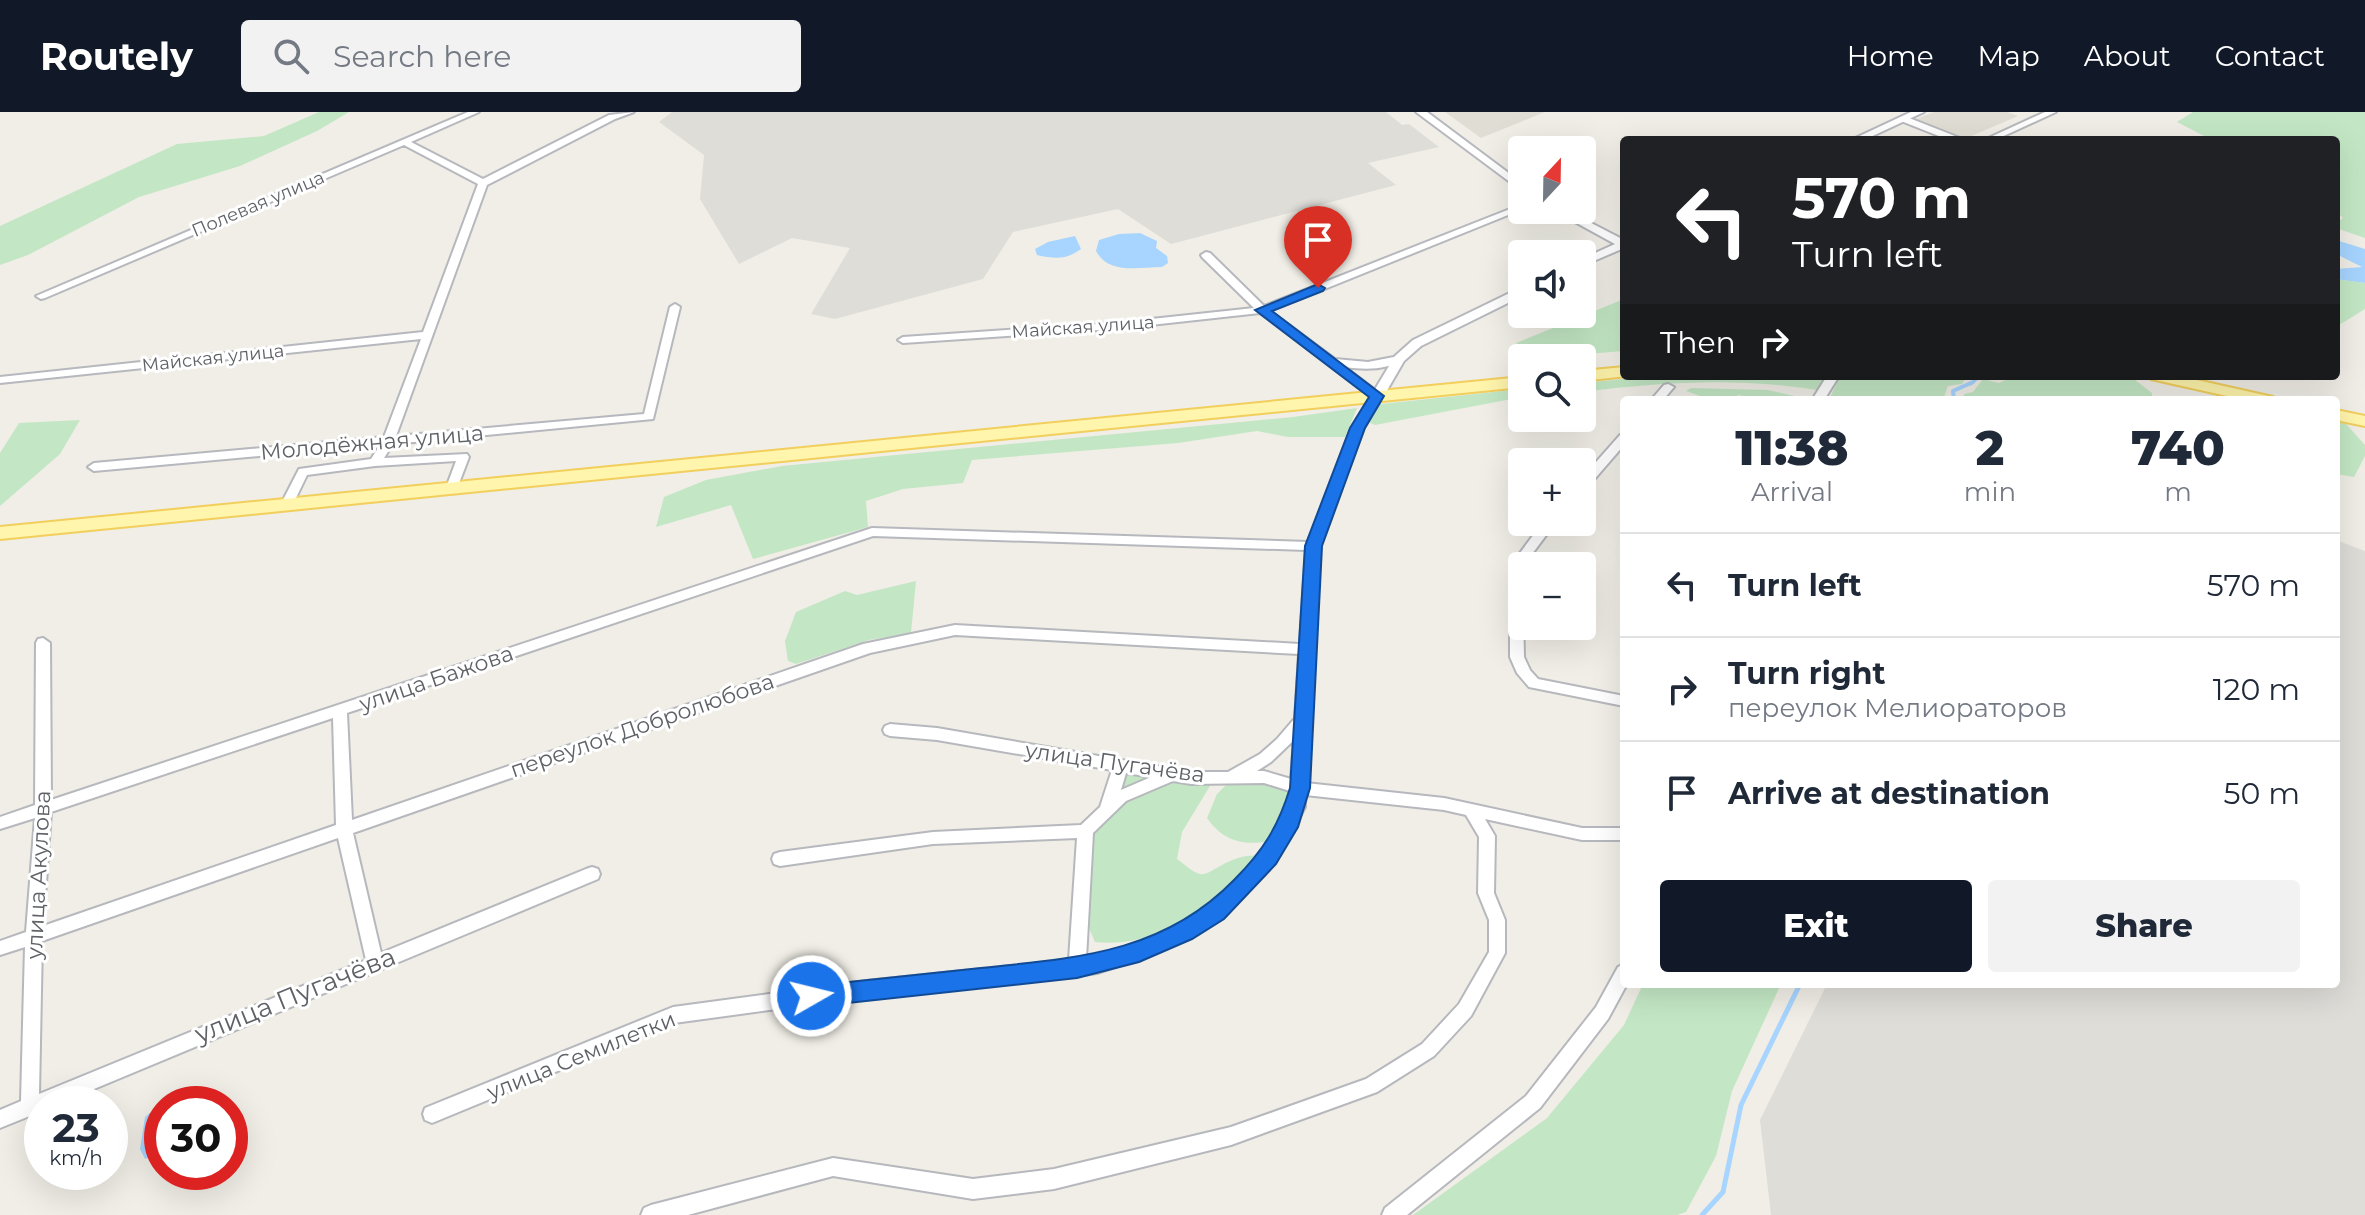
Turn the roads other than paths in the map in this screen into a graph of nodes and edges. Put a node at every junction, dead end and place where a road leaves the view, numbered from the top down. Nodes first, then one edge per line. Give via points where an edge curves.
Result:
1 (475, 112) edge
2 (1421, 112) edge
3 (1919, 112) edge
4 (2052, 112) edge
5 (627, 113) edge
6 (1904, 119) junction
7 (1865, 136) edge
8 (1947, 136) edge
9 (1997, 136) edge
10 (404, 142) junction
11 (1508, 177) edge
12 (483, 183) junction
13 (1508, 213) edge
14 (1585, 224) edge
15 (1620, 242) edge
16 (1620, 246) edge
17 (1206, 255) dead end
18 (1596, 257) edge
19 (41, 296) dead end
20 (1508, 297) edge
21 (675, 307) dead end
22 (1262, 310) junction
23 (425, 335) junction
24 (903, 340) dead end
25 (1399, 359) junction
26 (1333, 361) junction
27 (1620, 372) edge
28 (1596, 375) edge
29 (0, 380) edge
30 (2175, 380) edge
31 (1508, 383) edge
32 (1668, 387) dead end
33 (1377, 396) junction
34 (1660, 396) edge
35 (2249, 396) edge
36 (2340, 416) edge
37 (2365, 421) edge
38 (389, 440) junction
39 (1620, 443) edge
40 (375, 462) junction
41 (94, 467) dead end
42 (1596, 470) edge
43 (452, 488) junction
44 (287, 504) junction
45 (0, 533) edge
46 (1539, 536) edge
47 (1313, 546) junction
48 (43, 643) dead end
49 (1308, 649) junction
50 (1620, 700) edge
51 (340, 711) junction
52 (1304, 716) junction
53 (890, 730) dead end
54 (1121, 766) junction
55 (1178, 776) junction
56 (1222, 777) junction
57 (1300, 788) junction
58 (43, 809) junction
59 (1107, 810) junction
60 (1473, 813) junction
61 (0, 823) edge
62 (344, 828) junction
63 (1085, 831) junction
64 (1620, 834) edge
65 (780, 859) dead end
66 (592, 874) dead end
67 (34, 937) junction
68 (0, 948) edge
69 (375, 963) junction
70 (1077, 968) junction
71 (1620, 979) edge
72 (30, 1086) edge
73 (80, 1086) edge
74 (24, 1109) edge
75 (432, 1114) dead end
76 (0, 1119) edge
77 (651, 1215) edge
78 (1392, 1215) edge

1 - 10 street, Полевая улица
2 - 11 street
3 - 6 street
4 - 9 street
5 - 12 street
6 - 7 street
6 - 8 street
10 - 12 street
10 - 19 street, Полевая улица
12 - 23 street
13 - 22 street, Майская улица
14 - 15 street
16 - 18 street
17 - 22 street
20 - 25 street via 1440,329
21 - 38 street, Молодёжная улица via 649,417
22 - 24 street, Майская улица
22 - 26 street
23 - 29 street, Майская улица
23 - 38 street
25 - 26 street via 1363,367
25 - 33 street
26 - 33 street
27 - 28 main road
30 - 35 main road
31 - 33 main road
32 - 34 street
33 - 43 main road
33 - 47 street, улица Семилетки via 1358,428
36 - 37 main road
38 - 40 street
38 - 41 street, Молодёжная улица
39 - 42 street
40 - 43 street via 463,457
40 - 44 street via 303,472
43 - 44 main road
44 - 45 main road
46 - 50 street via 1523,557 1517,585 1517,657 1534,683
47 - 49 street, улица Семилетки
47 - 51 street, улица Бажова via 872,532
48 - 58 street, улица Акулова
49 - 52 street, улица Семилетки
49 - 62 street, переулок Добролюбова via 955,630 868,648
51 - 58 street, улица Бажова
51 - 62 street
52 - 56 street via 1278,749 1246,771
52 - 57 street, улица Семилетки
53 - 54 street, улица Пугачёва
54 - 55 street, улица Пугачёва
54 - 59 street
55 - 56 street, улица Пугачёва
55 - 59 street via 1163,777 1121,797
56 - 57 street, улица Пугачёва via 1264,777
57 - 60 street, улица Пугачёва via 1444,804
57 - 70 street, улица Семилетки via 1288,827 1269,858 1216,913 1139,952
58 - 61 street, улица Бажова
58 - 67 street, улица Акулова
59 - 63 street
60 - 64 street, улица Пугачёва via 1582,834
60 - 77 street via 1487,836 1486,893 1497,920 1497,953 1465,1010 1428,1050 1371,1086 1231,1136 1054,1179 973,1189 833,1167
62 - 67 street, переулок Добролюбова
62 - 69 street
63 - 65 street via 933,838
63 - 70 street
66 - 69 street, улица Пугачёва
67 - 68 street, переулок Добролюбова
67 - 72 street, улица Акулова
69 - 73 street, улица Пугачёва
70 - 75 street, улица Семилетки via 673,1015
71 - 78 street via 1602,1013 1533,1102
74 - 76 street, улица Пугачёва

